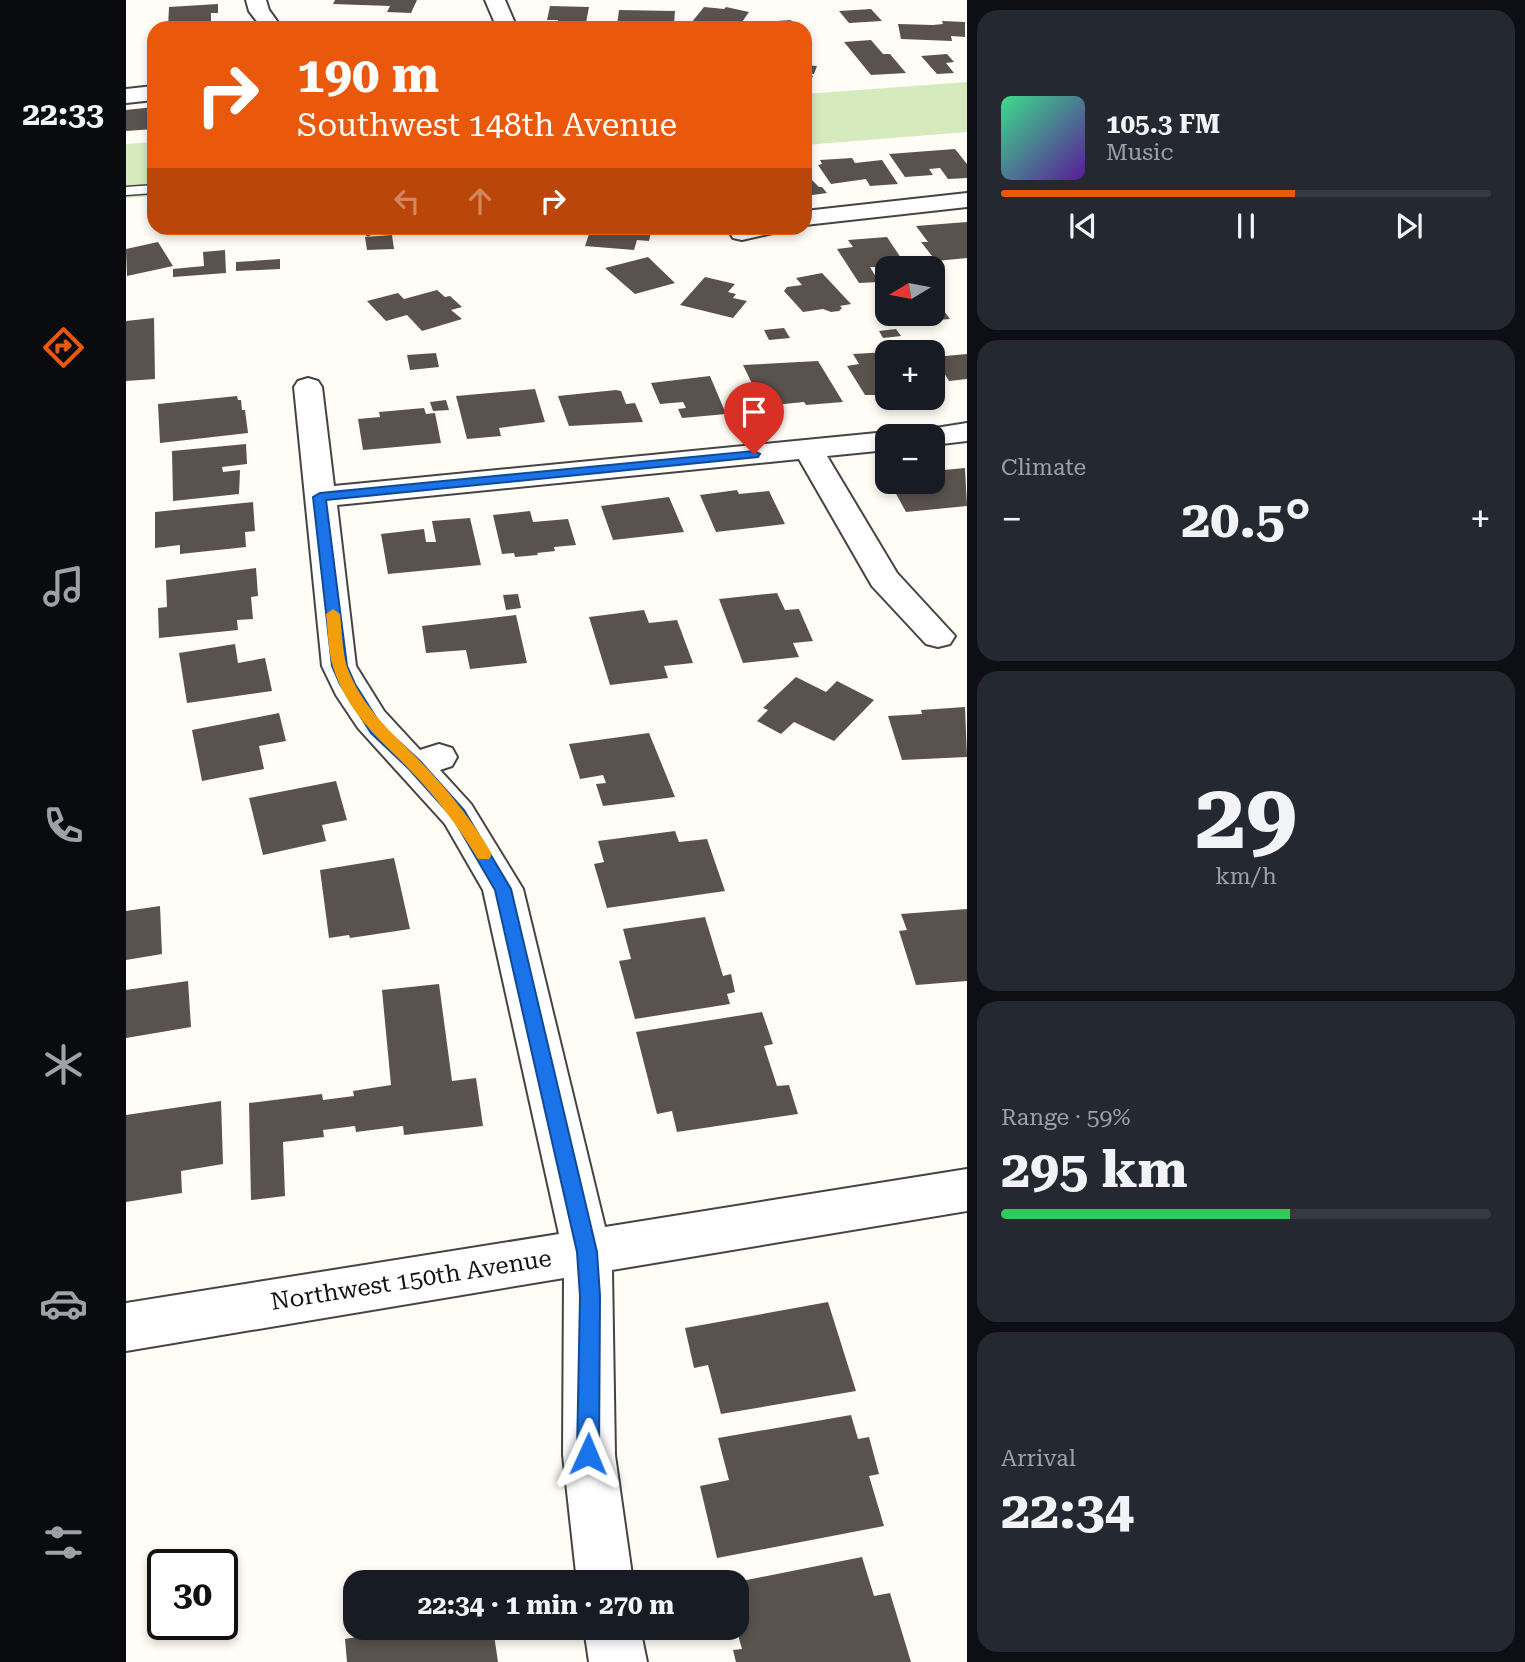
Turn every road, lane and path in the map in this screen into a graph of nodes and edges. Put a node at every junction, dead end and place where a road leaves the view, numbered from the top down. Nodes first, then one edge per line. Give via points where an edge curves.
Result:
1 (256, 0) edge
2 (495, 0) edge
3 (267, 21) edge
4 (504, 21) edge
5 (147, 94) edge
6 (126, 96) edge
7 (147, 190) edge
8 (126, 191) edge
9 (967, 200) edge
10 (812, 217) edge
11 (308, 387) dead end
12 (967, 432) edge
13 (945, 435) edge
14 (875, 442) edge
15 (808, 449) junction
16 (320, 497) junction
17 (938, 636) dead end
18 (956, 1192) edge
19 (587, 1252) junction
20 (126, 1327) edge
21 (603, 1570) edge
22 (614, 1640) edge
23 (618, 1662) edge

1 - 3 street
2 - 4 street
5 - 6 street
7 - 8 lane
9 - 10 street
11 - 16 street
12 - 13 street
14 - 15 street
15 - 16 street
15 - 17 street via 884,579
16 - 19 street via 340,666 376,729 428,761 503,889
18 - 19 street, Northwest 150th Avenue
19 - 20 street, Northwest 150th Avenue
19 - 21 street via 588,1454
22 - 23 street

